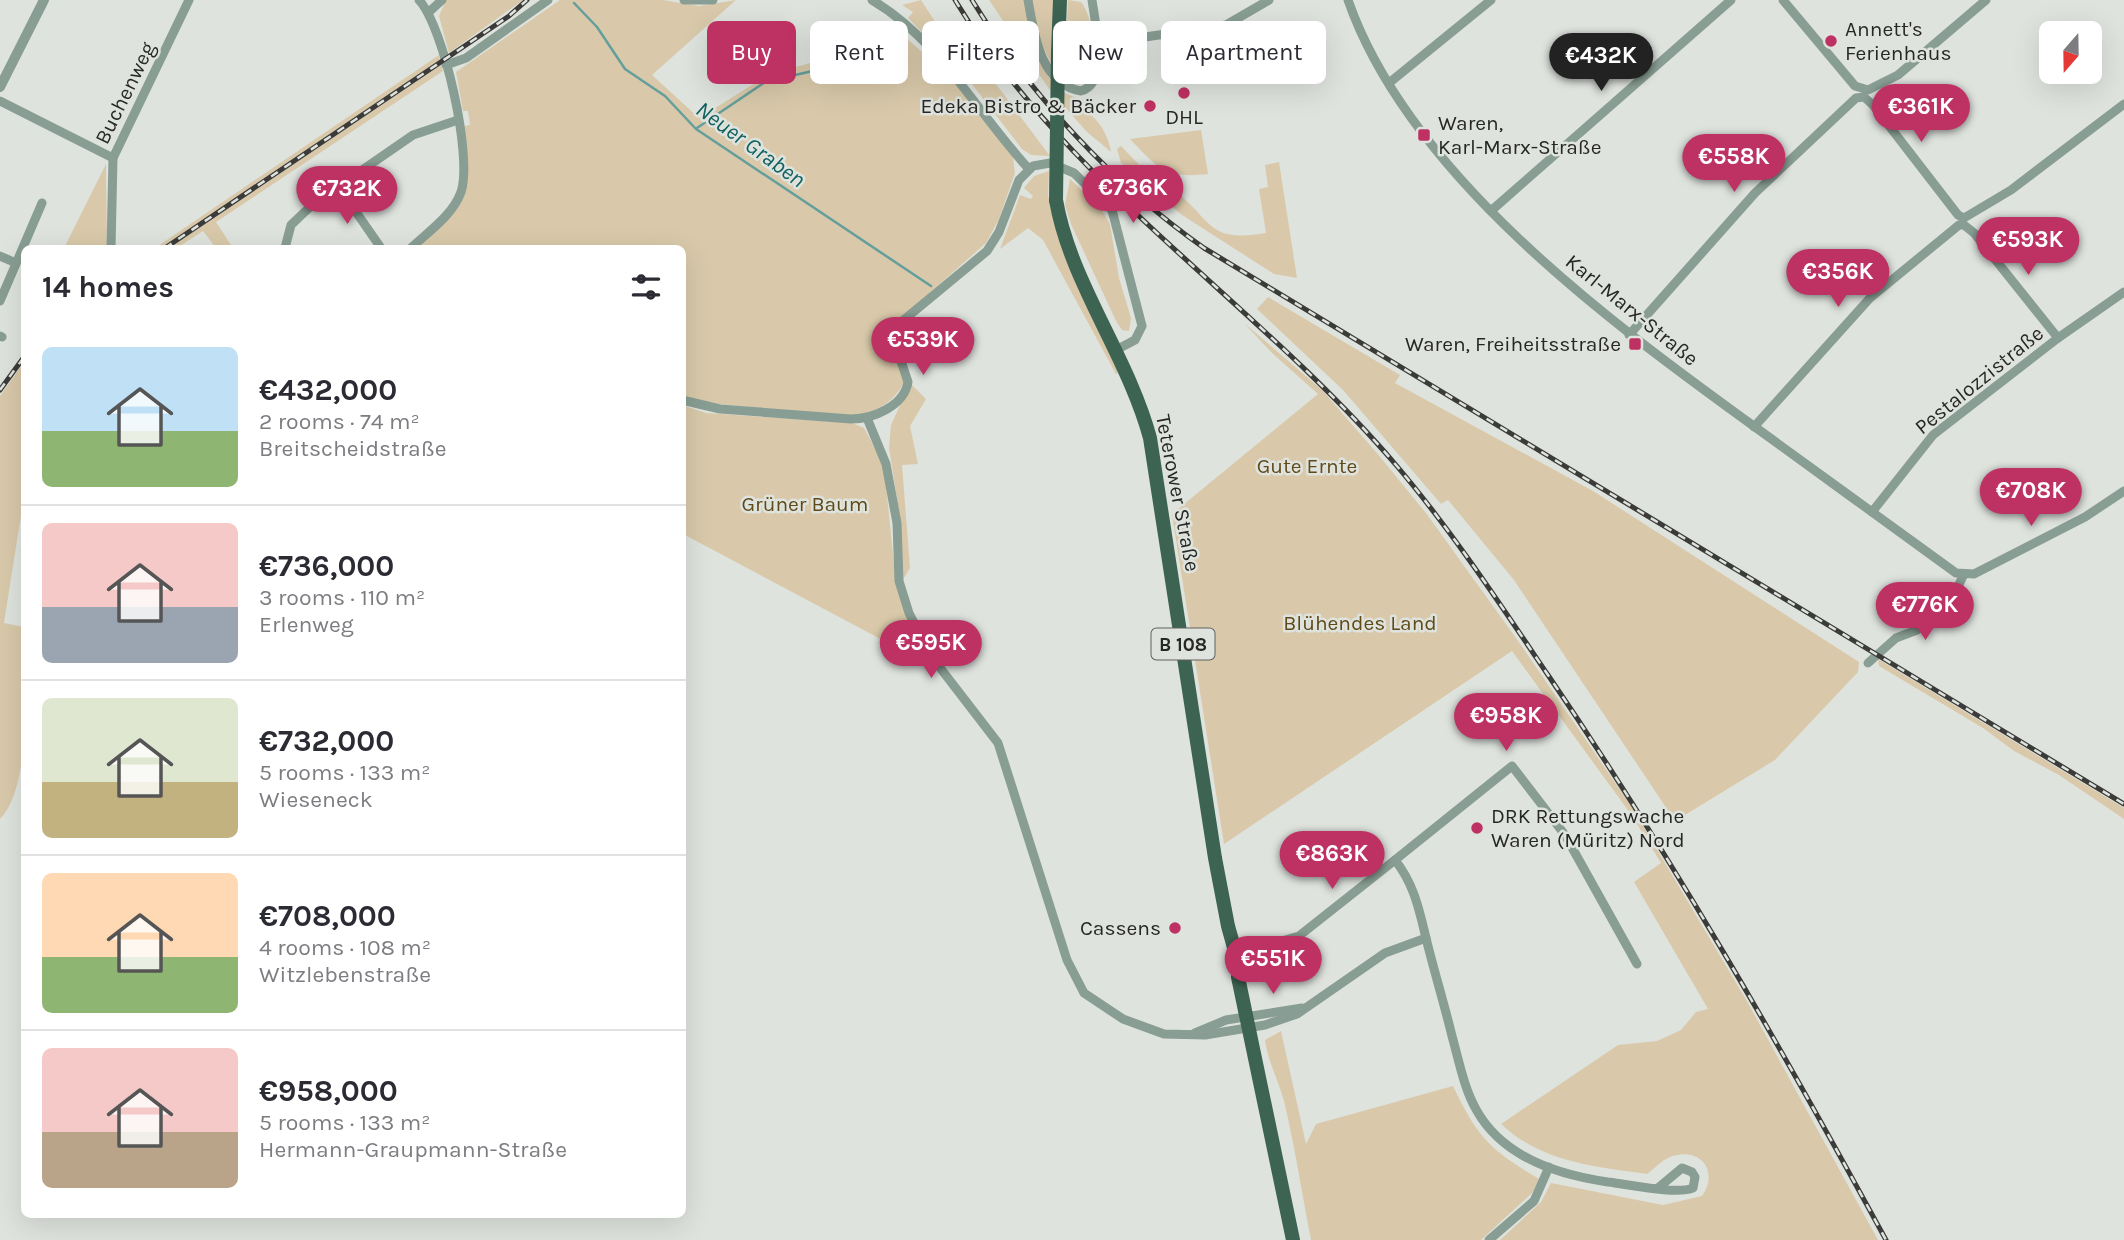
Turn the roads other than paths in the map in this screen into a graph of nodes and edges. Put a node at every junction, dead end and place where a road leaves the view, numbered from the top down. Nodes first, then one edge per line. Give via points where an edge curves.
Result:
1 (44, 0) edge
2 (189, 0) edge
3 (419, 0) edge
4 (442, 0) edge
5 (548, 0) edge
6 (684, 0) edge
7 (713, 0) edge
8 (872, 0) edge
9 (1028, 0) edge
10 (1060, 0) edge
11 (1092, 0) edge
12 (1269, 0) edge
13 (1348, 0) edge
14 (1491, 0) edge
15 (1731, 0) edge
16 (1783, 0) edge
17 (1986, 0) edge
18 (429, 12) junction
19 (1095, 21) edge
20 (1147, 37) edge
21 (446, 65) junction
22 (1053, 75) edge
23 (1389, 83) junction
24 (1062, 84) edge
25 (1093, 84) edge
26 (0, 87) edge
27 (0, 101) edge
28 (2124, 104) edge
29 (458, 120) junction
30 (113, 158) junction
31 (1029, 169) junction
32 (338, 186) junction
33 (42, 203) dead end
34 (1492, 210) junction
35 (1964, 221) junction
36 (24, 245) edge
37 (111, 245) edge
38 (286, 245) edge
39 (380, 245) edge
40 (414, 245) edge
41 (21, 251) edge
42 (0, 256) edge
43 (16, 263) junction
44 (2124, 292) edge
45 (0, 301) edge
46 (1629, 335) junction
47 (2058, 338) junction
48 (1121, 349) junction
49 (686, 401) edge
50 (867, 418) junction
51 (1754, 427) junction
52 (2124, 491) edge
53 (1872, 512) junction
54 (1965, 576) junction
55 (1868, 663) dead end
56 (1395, 860) junction
57 (1426, 938) junction
58 (1278, 942) dead end
59 (1637, 964) dead end
60 (1248, 1025) junction
61 (1549, 1167) junction
62 (1658, 1188) dead end
63 (1293, 1240) edge
64 (1489, 1240) edge

1 - 26 street
2 - 30 street, Buchenweg
3 - 18 street
4 - 18 street
5 - 21 street via 466,58
6 - 7 street
8 - 31 street via 901,21 949,69
9 - 22 street via 1041,55
10 - 48 main road, Teterower Straße / B 108, bridge via 1056,200 1069,243
11 - 19 street
12 - 20 street via 1226,25
13 - 23 street, Karl-Marx-Straße
14 - 23 street
15 - 34 street
16 - 17 street via 1855,86 1868,90 1898,75
18 - 21 street
21 - 29 street
23 - 34 street, Karl-Marx-Straße via 1448,162
24 - 25 street via 1081,91
27 - 30 street
28 - 35 street
29 - 32 street via 413,135
29 - 40 street via 464,163 460,196
30 - 37 street, Buchenweg
31 - 48 street via 1044,163 1064,167 1112,210 1142,320 1139,336
31 - 50 street via 1015,187 991,247 894,328 892,334 908,375 907,389 887,408
32 - 38 street via 296,219
32 - 39 street
33 - 36 street
34 - 46 street, Karl-Marx-Straße
35 - 46 street via 1873,105 1856,97 1755,193
35 - 47 street
35 - 51 street via 1870,298
41 - 43 street
42 - 43 street
43 - 45 street
44 - 47 street, Pestalozzistraße
46 - 51 street, Karl-Marx-Straße
47 - 53 street, Pestalozzistraße via 1933,436
48 - 60 main road, Teterower Straße / B 108 via 1154,456 1228,926
49 - 50 street via 720,409
50 - 60 street via 885,461 897,523 899,581 909,613 931,656 998,743 1075,981 1087,998 1130,1023 1164,1034
51 - 53 street, Karl-Marx-Straße
52 - 54 street via 2085,517
53 - 54 street, Karl-Marx-Straße
54 - 55 street via 1955,593 1917,630 1896,638
56 - 57 street via 1417,898
56 - 58 street via 1299,936
56 - 59 street via 1512,766 1565,835
57 - 60 street via 1385,953 1301,1008
57 - 61 street via 1463,1077 1477,1111 1500,1140
60 - 63 main road, B 108
61 - 62 street via 1602,1181
61 - 64 street via 1534,1202

